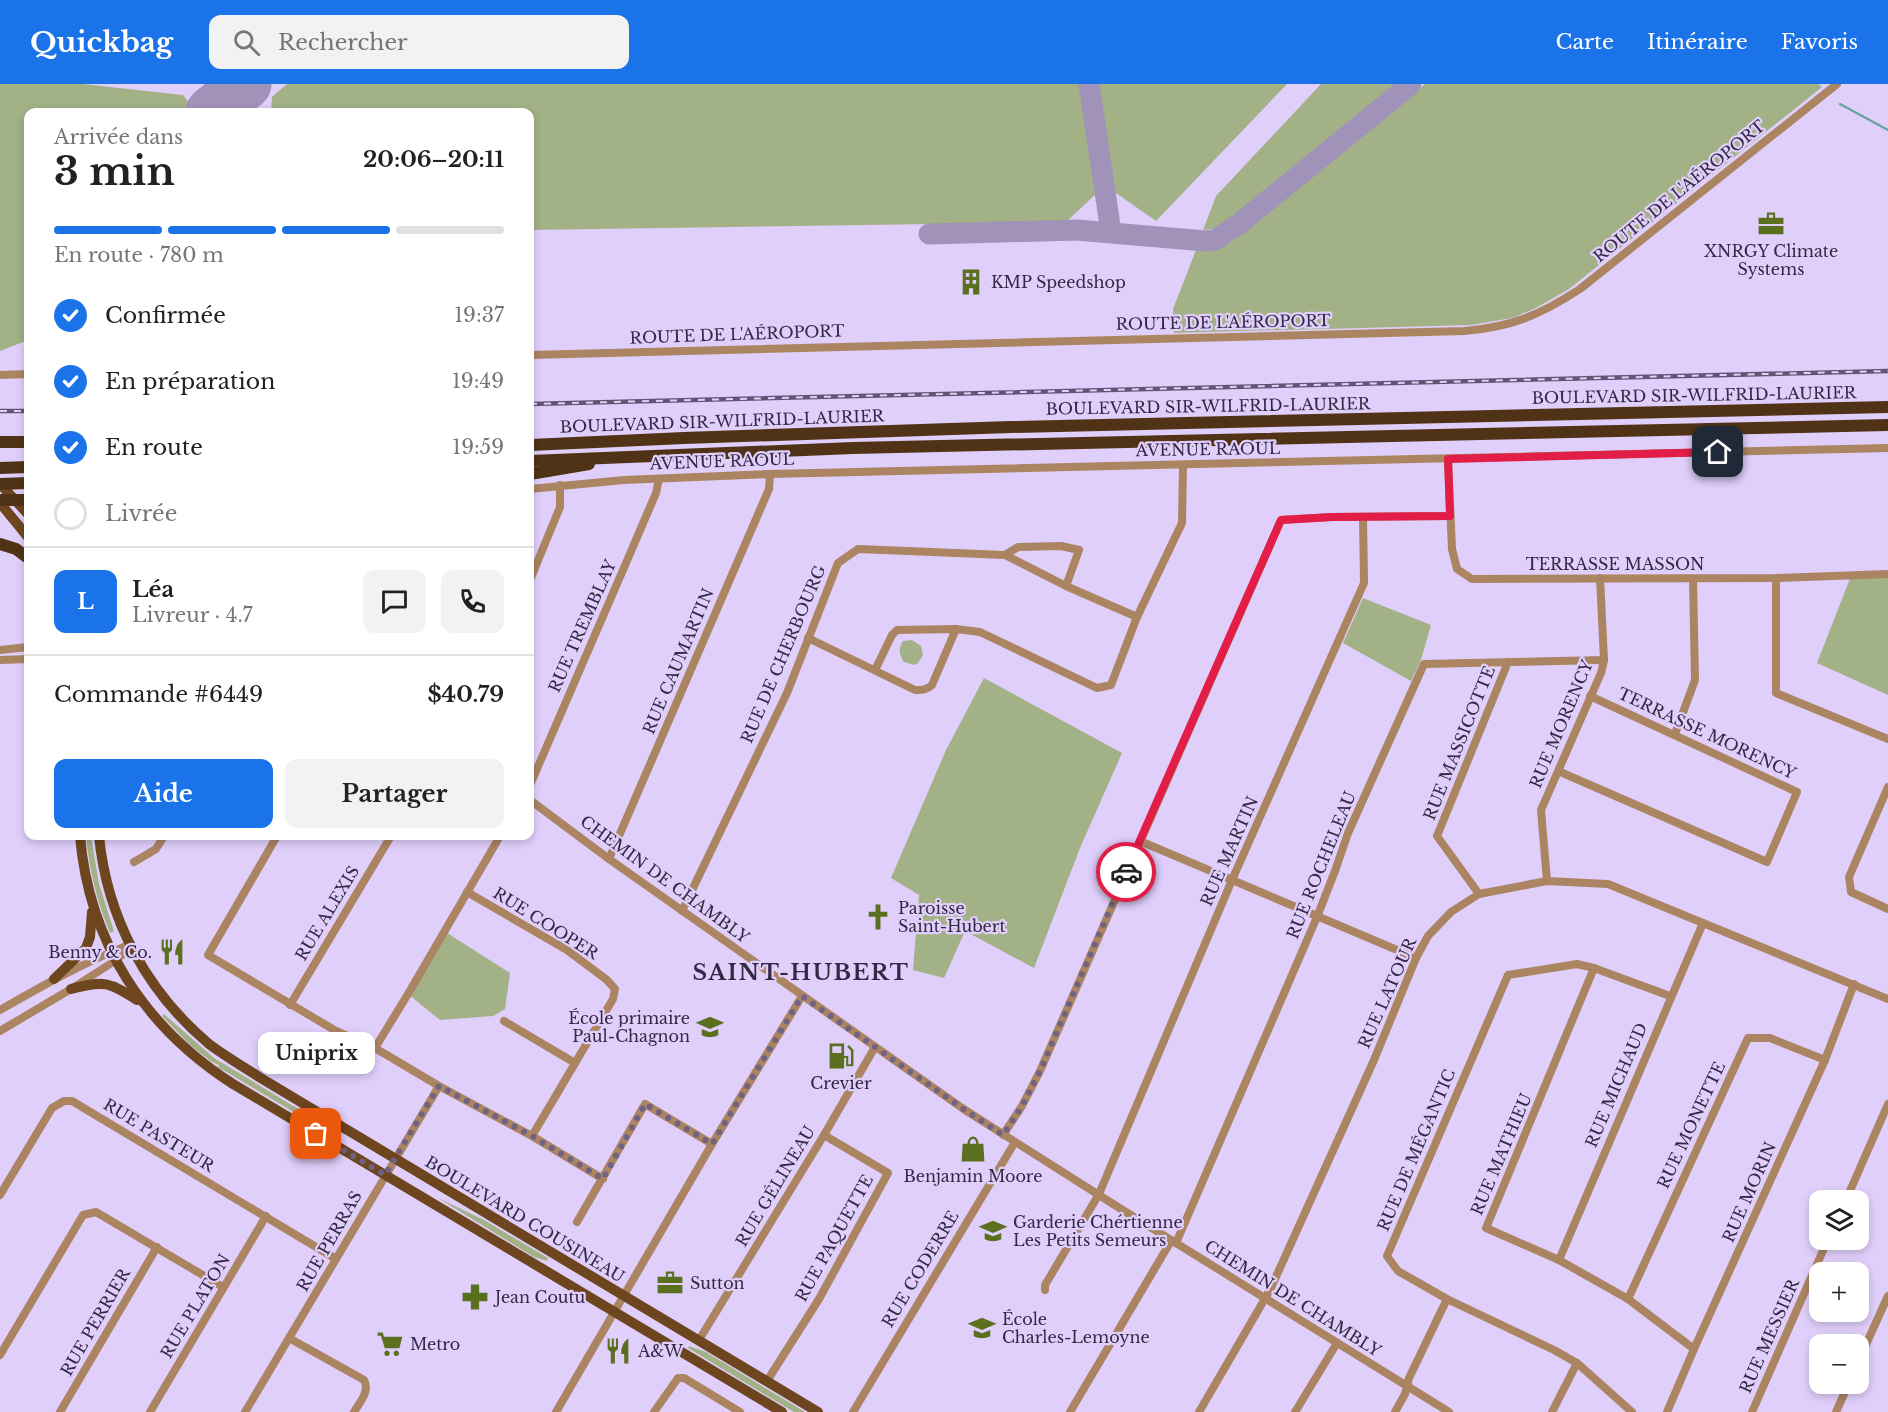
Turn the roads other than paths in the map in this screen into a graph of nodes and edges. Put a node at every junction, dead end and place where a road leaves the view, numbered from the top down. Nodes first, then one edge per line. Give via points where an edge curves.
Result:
1 (1837, 84) edge
2 (534, 355) edge
3 (24, 374) edge
4 (0, 375) edge
5 (1888, 407) edge
6 (1888, 425) edge
7 (0, 442) edge
8 (24, 442) edge
9 (534, 445) edge
10 (1888, 448) edge
11 (649, 455) junction
12 (1448, 459) junction
13 (534, 461) edge
14 (1183, 465) junction
15 (24, 467) edge
16 (0, 468) edge
17 (534, 473) edge
18 (770, 474) junction
19 (659, 479) junction
20 (24, 483) edge
21 (4, 484) edge
22 (560, 485) junction
23 (534, 488) edge
24 (24, 500) edge
25 (0, 502) edge
26 (24, 509) edge
27 (1450, 516) junction
28 (1363, 517) junction
29 (24, 532) edge
30 (0, 544) edge
31 (24, 555) edge
32 (1005, 555) junction
33 (534, 570) edge
34 (1888, 574) edge
35 (1600, 578) junction
36 (1776, 578) junction
37 (1693, 579) junction
38 (1066, 586) junction
39 (1137, 617) junction
40 (956, 629) junction
41 (808, 638) junction
42 (24, 647) edge
43 (0, 650) edge
44 (24, 659) edge
45 (0, 660) edge
46 (1604, 660) junction
47 (1508, 662) junction
48 (876, 670) junction
49 (1590, 696) junction
50 (1675, 734) junction
51 (1888, 739) edge
52 (1558, 771) junction
53 (534, 776) edge
54 (1888, 787) edge
55 (534, 803) edge
56 (81, 840) edge
57 (100, 840) edge
58 (162, 840) edge
59 (275, 840) edge
60 (389, 840) edge
61 (498, 840) edge
62 (1140, 841) junction
63 (609, 859) junction
64 (134, 862) dead end
65 (1232, 880) junction
66 (1547, 881) junction
67 (467, 892) junction
68 (1479, 894) junction
69 (93, 906) junction
70 (1888, 909) edge
71 (682, 911) junction
72 (1317, 916) junction
73 (1703, 923) junction
74 (130, 946) junction
75 (113, 956) junction
76 (1416, 958) junction
77 (1594, 968) junction
78 (54, 979) junction
79 (1854, 984) junction
80 (71, 989) junction
81 (802, 996) junction
82 (1670, 996) junction
83 (1888, 999) edge
84 (144, 1004) junction
85 (290, 1005) junction
86 (0, 1010) edge
87 (504, 1021) dead end
88 (0, 1030) edge
89 (375, 1047) junction
90 (875, 1047) junction
91 (1825, 1060) junction
92 (575, 1063) junction
93 (439, 1086) junction
94 (1888, 1104) edge
95 (1003, 1135) junction
96 (532, 1136) junction
97 (824, 1136) junction
98 (1015, 1142) junction
99 (712, 1144) junction
100 (396, 1159) junction
101 (385, 1175) junction
102 (603, 1179) junction
103 (1850, 1190) edge
104 (1099, 1194) junction
105 (0, 1195) edge
106 (266, 1216) junction
107 (577, 1222) dead end
108 (1174, 1242) junction
109 (157, 1247) junction
110 (1823, 1250) edge
111 (336, 1259) junction
112 (1559, 1260) junction
113 (223, 1287) junction
114 (1044, 1290) dead end
115 (624, 1295) junction
116 (1888, 1296) edge
117 (1266, 1298) junction
118 (1447, 1299) junction
119 (1628, 1299) junction
120 (614, 1312) junction
121 (289, 1338) junction
122 (1869, 1338) edge
123 (699, 1340) junction
124 (1337, 1343) junction
125 (1694, 1349) junction
126 (0, 1355) edge
127 (1577, 1363) junction
128 (767, 1381) junction
129 (1407, 1386) junction
130 (1844, 1394) edge
131 (60, 1412) edge
132 (150, 1412) edge
133 (245, 1412) edge
134 (354, 1412) edge
135 (556, 1412) edge
136 (654, 1412) edge
137 (740, 1412) edge
138 (782, 1412) edge
139 (818, 1412) edge
140 (853, 1412) edge
141 (1070, 1412) edge
142 (1199, 1412) edge
143 (1295, 1412) edge
144 (1395, 1412) edge
145 (1449, 1412) edge
146 (1552, 1412) edge
147 (1632, 1412) edge
148 (1667, 1412) edge
149 (1752, 1412) edge
150 (1836, 1412) edge

1 - 2 street, ROUTE DE L'AÉROPORT via 1580,289 1507,326 1464,331
3 - 4 street
5 - 9 highway, BOULEVARD SIR-WILFRID-LAURIER via 999,427
6 - 11 highway, BOULEVARD SIR-WILFRID-LAURIER
7 - 8 highway
10 - 12 street, AVENUE RAOUL
11 - 13 highway, BOULEVARD SIR-WILFRID-LAURIER
11 - 17 highway
12 - 14 street, AVENUE RAOUL
12 - 27 street, TERRASSE MASSON
14 - 18 street, AVENUE RAOUL
14 - 39 street via 1182,523
15 - 16 highway
18 - 19 street, AVENUE RAOUL
18 - 63 street, RUE CAUMARTIN via 769,489
19 - 22 street, AVENUE RAOUL
19 - 53 street, RUE TREMBLAY
20 - 21 highway
21 - 26 main road
22 - 23 street, AVENUE RAOUL
22 - 33 street via 560,507
24 - 25 highway, bridge
25 - 29 main road
27 - 28 street
27 - 35 street, TERRASSE MASSON via 1457,569 1472,579
28 - 62 street via 1281,520
28 - 65 street, RUE MARTIN via 1364,583
30 - 31 highway
32 - 38 street, RUE DE CHERBOURG
32 - 38 street, RUE DE CHERBOURG via 1018,547 1061,546 1079,550
32 - 41 street, RUE DE CHERBOURG via 858,549 838,563
34 - 36 street, TERRASSE MASSON
35 - 37 street, TERRASSE MASSON
35 - 46 street, RUE MORENCY
36 - 37 street, TERRASSE MASSON
36 - 51 street via 1776,693
37 - 50 street via 1695,680
38 - 39 street, RUE DE CHERBOURG
39 - 40 street via 1111,685 1097,688 980,632
40 - 48 street via 897,630
40 - 48 street via 929,688 915,690
41 - 48 street
41 - 71 street, RUE DE CHERBOURG via 787,693
42 - 43 street
44 - 45 street
46 - 47 street, RUE ROCHELEAU
46 - 49 street, RUE MORENCY
47 - 68 street, RUE MASSICOTTE via 1437,836
47 - 72 street, RUE ROCHELEAU via 1424,664 1348,833
49 - 50 street, TERRASSE MORENCY
49 - 52 street, RUE MORENCY
50 - 52 street, TERRASSE MORENCY via 1797,792 1767,862
52 - 66 street, RUE MORENCY via 1541,810
54 - 70 street via 1849,877 1851,892
55 - 63 street, CHEMIN DE CHAMBLY
56 - 69 main road, BOULEVARD COUSINEAU
57 - 74 main road, BOULEVARD COUSINEAU via 108,888
58 - 64 street via 156,849
59 - 85 street via 208,956
60 - 85 street, RUE ALEXIS
61 - 67 street
62 - 65 street
62 - 95 street via 1040,1071
63 - 71 street, CHEMIN DE CHAMBLY
65 - 72 street
65 - 104 street, RUE MARTIN
66 - 68 street, RUE LATOUR
66 - 73 street, RUE LATOUR via 1608,884
67 - 89 street
67 - 92 street, RUE COOPER via 567,950 615,989
68 - 76 street, RUE LATOUR via 1451,912 1428,936
69 - 75 main road, BOULEVARD COUSINEAU
69 - 78 main road via 88,944
71 - 81 street, CHEMIN DE CHAMBLY
72 - 76 street
72 - 108 street, RUE ROCHELEAU
73 - 79 street, RUE LATOUR
73 - 82 street, RUE MICHAUD
74 - 75 street
74 - 100 main road, BOULEVARD COUSINEAU via 170,1005 210,1044
75 - 78 street
75 - 80 street
75 - 84 main road, BOULEVARD COUSINEAU
76 - 117 street, RUE LATOUR
77 - 82 street, RUE DE MÉGANTIC
77 - 112 street, RUE MATHIEU via 1486,1228
77 - 118 street, RUE DE MÉGANTIC via 1577,964 1508,975 1387,1256 1398,1271
78 - 86 street
79 - 83 street, RUE LATOUR
79 - 91 street, RUE MORIN
80 - 84 main road via 107,984
80 - 88 street
81 - 90 street, CHEMIN DE CHAMBLY
81 - 99 street
82 - 112 street, RUE MICHAUD
84 - 101 main road, BOULEVARD COUSINEAU via 211,1069
85 - 89 street
87 - 92 street
89 - 93 street
90 - 95 street, CHEMIN DE CHAMBLY
90 - 97 street, RUE GÉLINEAU
91 - 119 street, RUE MONETTE via 1770,1038 1748,1038
91 - 125 street, RUE MORIN
92 - 96 street, RUE COOPER
93 - 96 street
93 - 100 street, RUE PERRAS
94 - 103 street
95 - 98 street, CHEMIN DE CHAMBLY
96 - 102 street
97 - 123 street, RUE GÉLINEAU
97 - 128 street, RUE PAQUETTE via 888,1173 819,1299
98 - 104 street, CHEMIN DE CHAMBLY
98 - 140 street, RUE CODERRE
99 - 102 street via 645,1104
99 - 115 street
100 - 101 street, RUE PERRAS
100 - 115 main road, BOULEVARD COUSINEAU
101 - 111 street, RUE PERRAS
101 - 120 main road, BOULEVARD COUSINEAU
102 - 107 street
104 - 108 street, CHEMIN DE CHAMBLY
104 - 114 street, RUE MARTIN
105 - 106 street, RUE PASTEUR via 52,1108 72,1101
106 - 111 street, RUE PASTEUR
106 - 113 street, RUE PLATON
108 - 117 street, CHEMIN DE CHAMBLY
108 - 141 street, RUE ROCHELEAU
109 - 113 street
109 - 126 street via 96,1212 83,1215
109 - 131 street, RUE PERRIER
110 - 149 street, RUE MESSIER
111 - 121 street, RUE PERRAS
112 - 119 street, RUE MATHIEU
113 - 132 street, RUE PLATON
115 - 120 street
115 - 123 main road, BOULEVARD COUSINEAU
116 - 122 street
117 - 124 street, CHEMIN DE CHAMBLY
117 - 142 street, RUE LATOUR
118 - 127 street, RUE DE MÉGANTIC
118 - 129 street
119 - 125 street, RUE MATHIEU
120 - 135 street
120 - 138 main road, BOULEVARD COUSINEAU
121 - 133 street, RUE PERRAS
121 - 134 street via 364,1380 366,1391
123 - 128 main road, BOULEVARD COUSINEAU
124 - 129 street, CHEMIN DE CHAMBLY
124 - 143 street
125 - 148 street, RUE MORIN
127 - 146 street
127 - 147 street, RUE DE MÉGANTIC
128 - 139 main road, BOULEVARD COUSINEAU
129 - 144 street
129 - 145 street, CHEMIN DE CHAMBLY
130 - 150 street
136 - 137 street via 678,1378

